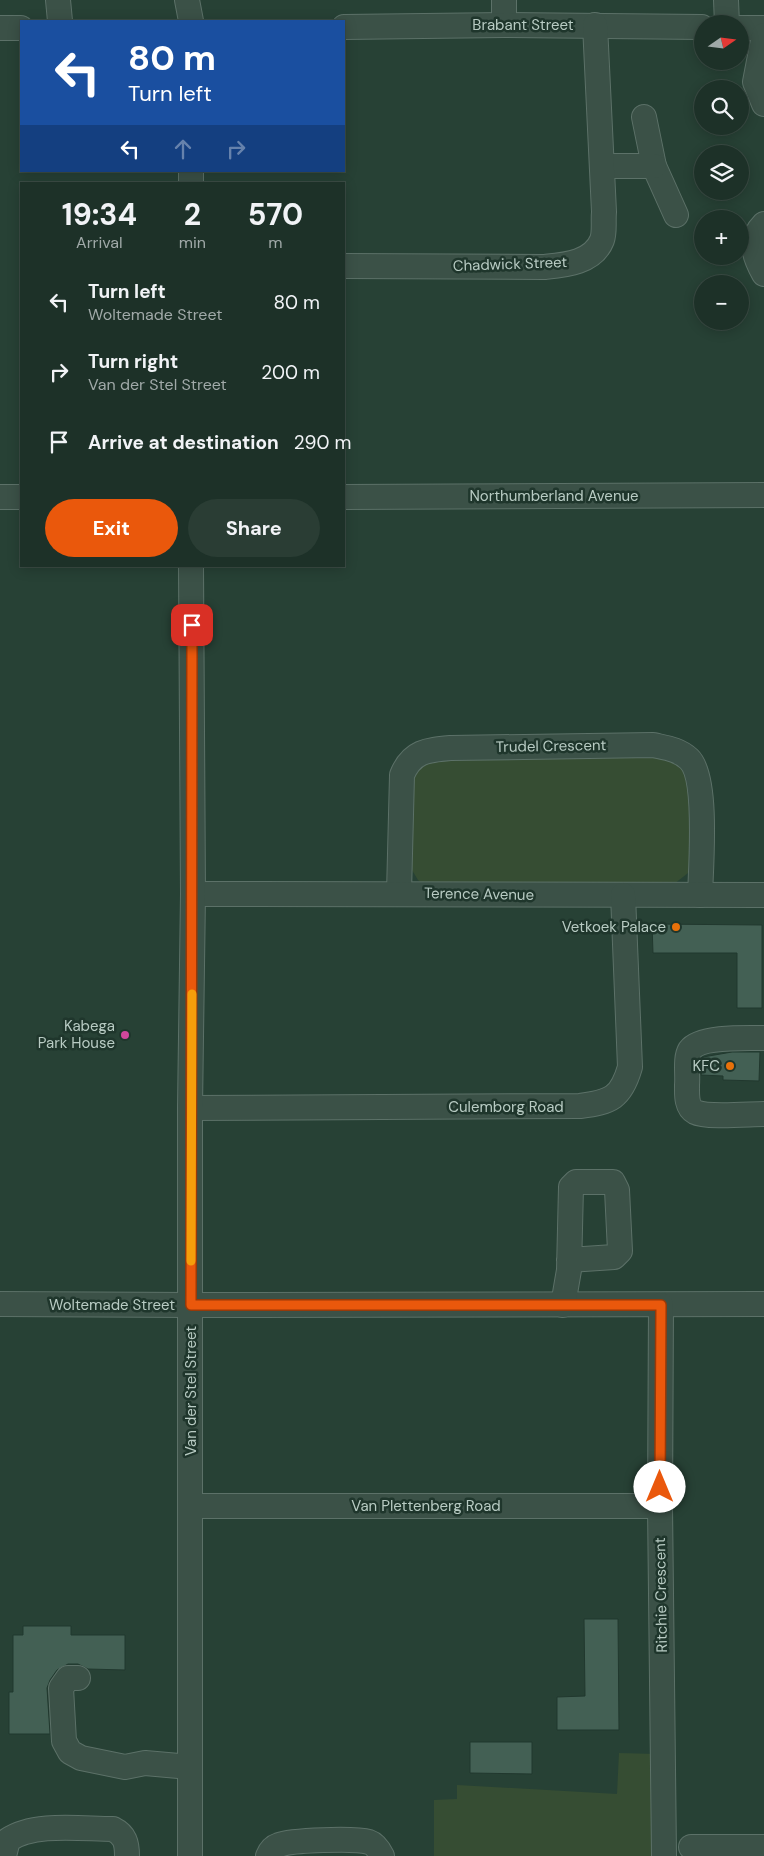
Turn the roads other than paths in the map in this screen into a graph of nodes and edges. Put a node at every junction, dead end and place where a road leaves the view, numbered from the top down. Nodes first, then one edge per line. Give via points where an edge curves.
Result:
1 (58, 0) edge
2 (187, 0) edge
3 (504, 0) edge
4 (726, 0) edge
5 (727, 15) edge
6 (60, 20) edge
7 (191, 20) edge
8 (504, 25) junction
9 (595, 26) junction
10 (345, 27) edge
11 (694, 27) edge
12 (0, 28) edge
13 (20, 28) edge
14 (749, 28) edge
15 (764, 28) edge
16 (764, 35) edge
17 (764, 104) edge
18 (644, 117) dead end
19 (602, 166) junction
20 (654, 166) junction
21 (676, 215) dead end
22 (764, 224) edge
23 (345, 266) edge
24 (764, 274) edge
25 (764, 495) edge
26 (0, 497) edge
27 (20, 497) edge
28 (345, 497) edge
29 (191, 567) edge
30 (399, 893) junction
31 (193, 894) junction
32 (623, 895) junction
33 (700, 895) junction
34 (764, 895) edge
35 (764, 1038) edge
36 (190, 1108) junction
37 (764, 1114) edge
38 (569, 1260) dead end
39 (0, 1304) edge
40 (764, 1304) edge
41 (191, 1305) junction
42 (563, 1305) junction
43 (661, 1305) junction
44 (192, 1506) junction
45 (660, 1506) junction
46 (78, 1678) dead end
47 (190, 1767) junction
48 (691, 1847) dead end
49 (764, 1847) edge
50 (4, 1856) edge
51 (127, 1856) edge
52 (190, 1856) edge
53 (268, 1856) edge
54 (382, 1856) edge
55 (664, 1856) edge

1 - 6 street
2 - 7 street
3 - 8 street
4 - 5 street
8 - 9 street, Brabant Street
8 - 10 street, Brabant Street
9 - 11 street, Brabant Street
9 - 19 street, Chadwick Street
12 - 13 street
14 - 15 street
16 - 17 street via 755,82
18 - 20 street
19 - 20 street
19 - 23 street, Chadwick Street via 603,238 594,253 579,261 544,266
20 - 21 street
22 - 24 street via 755,238 753,250
25 - 28 street, Northumberland Avenue
26 - 27 street
29 - 31 street, Van der Stel Street
30 - 31 street, Terence Avenue
30 - 32 street, Terence Avenue
30 - 33 street, Trudel Crescent via 402,775 414,756 451,748 653,745 675,750 696,767 701,795
31 - 36 street, Van der Stel Street
32 - 33 street, Terence Avenue
32 - 36 street, Culemborg Road via 630,1067 625,1085 616,1096 600,1104
33 - 34 street, Terence Avenue
35 - 37 street via 699,1043 688,1055 687,1091 691,1109 700,1114
36 - 41 street, Van der Stel Street
38 - 42 street
39 - 41 street, Woltemade Street
40 - 43 street, Woltemade Street
41 - 42 street, Woltemade Street
41 - 44 street, Van der Stel Street
42 - 43 street, Woltemade Street
43 - 45 street, Ritchie Crescent
44 - 45 street, Van Plettenberg Road
44 - 47 street, Van der Stel Street
45 - 55 street, Ritchie Crescent
46 - 47 street via 68,1678 61,1688 64,1741 70,1752 81,1758 125,1767 145,1763
47 - 52 street, Van der Stel Street
48 - 49 street
50 - 51 street via 8,1840 32,1829 113,1829 122,1834
53 - 54 street via 275,1847 290,1842 356,1841 370,1842

